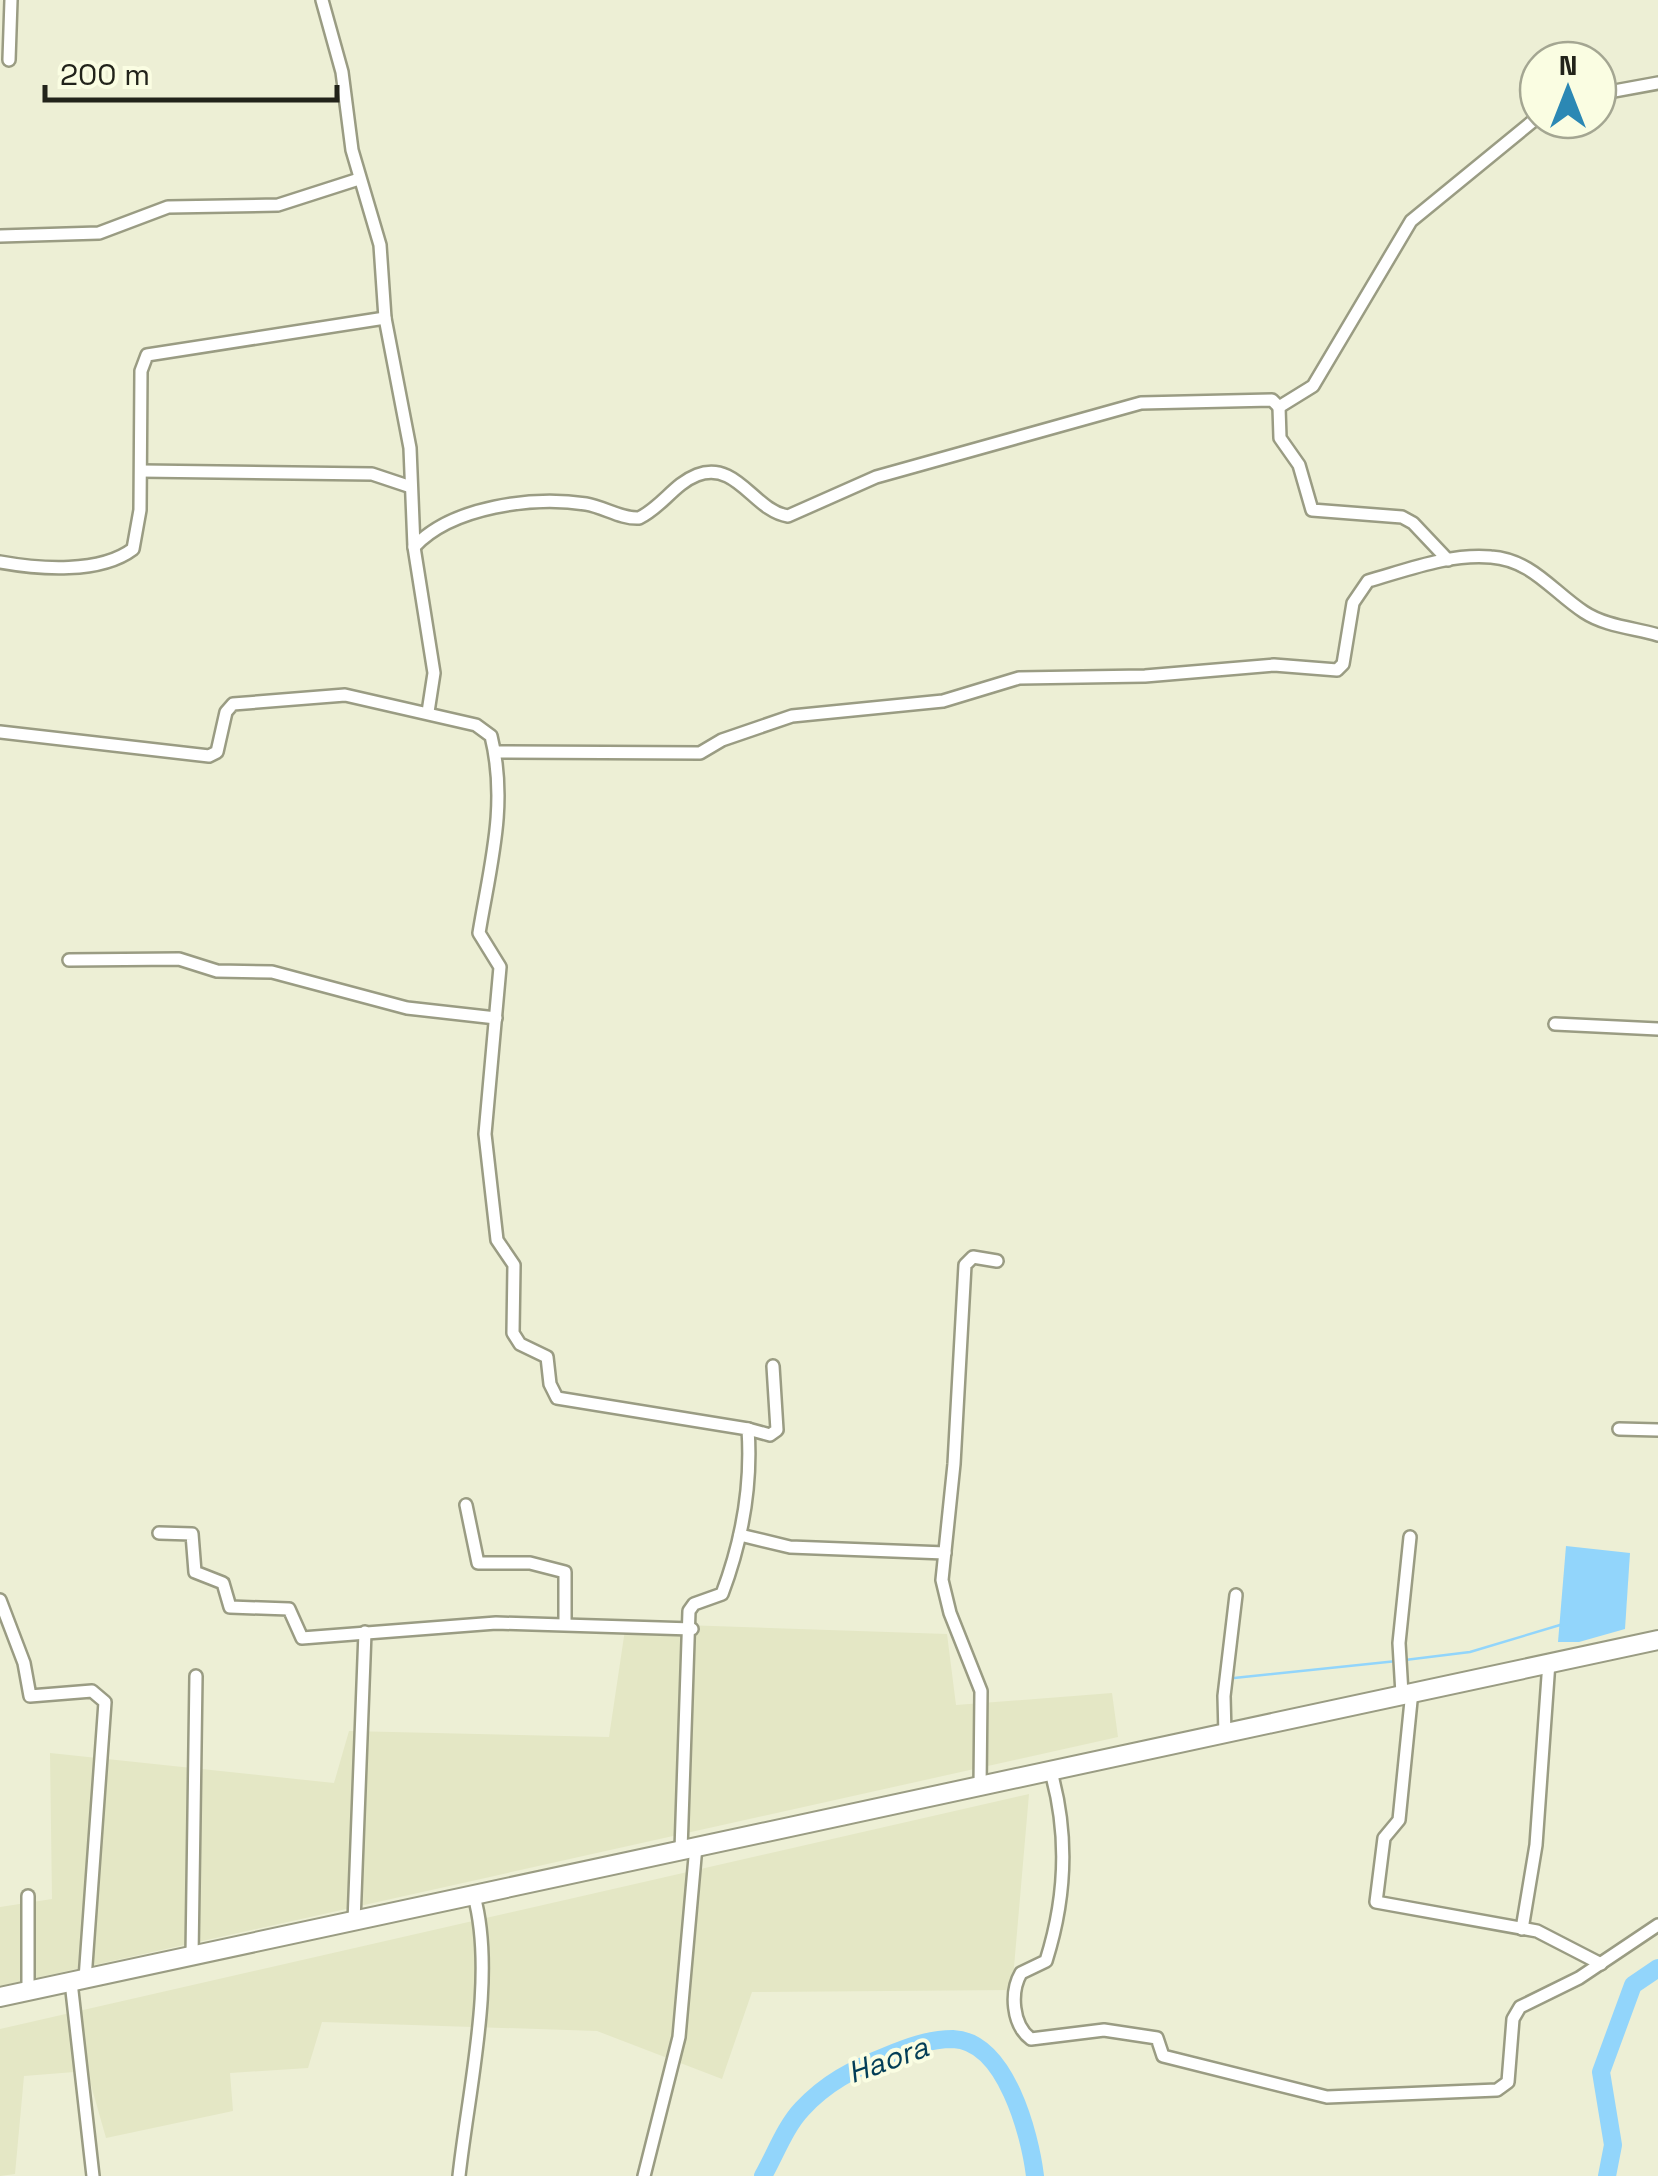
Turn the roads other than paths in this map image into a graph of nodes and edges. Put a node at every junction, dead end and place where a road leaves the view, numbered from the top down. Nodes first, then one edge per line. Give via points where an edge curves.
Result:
1 (11, 0) edge
2 (322, 0) edge
3 (9, 60) dead end
4 (1658, 83) edge
5 (1618, 90) edge
6 (1518, 133) edge
7 (360, 179) junction
8 (0, 236) edge
9 (385, 318) junction
10 (1279, 406) junction
11 (141, 470) junction
12 (408, 486) junction
13 (414, 547) junction
14 (1448, 560) junction
15 (0, 562) edge
16 (1658, 635) edge
17 (428, 712) junction
18 (0, 732) edge
19 (495, 752) junction
20 (69, 960) dead end
21 (496, 1018) junction
22 (1555, 1024) dead end
23 (1658, 1029) edge
24 (997, 1261) dead end
25 (773, 1366) dead end
26 (748, 1429) junction
27 (1619, 1429) dead end
28 (1658, 1430) edge
29 (466, 1505) dead end
30 (159, 1533) dead end
31 (740, 1535) junction
32 (1410, 1537) dead end
33 (945, 1554) junction
34 (1236, 1595) dead end
35 (0, 1600) edge
36 (565, 1623) junction
37 (692, 1629) junction
38 (364, 1632) junction
39 (1658, 1640) edge
40 (1549, 1662) junction
41 (196, 1676) dead end
42 (1407, 1693) junction
43 (1225, 1735) junction
44 (1052, 1772) junction
45 (980, 1788) junction
46 (688, 1848) junction
47 (28, 1896) dead end
48 (474, 1896) junction
49 (354, 1922) junction
50 (1658, 1924) edge
51 (1522, 1930) junction
52 (192, 1956) junction
53 (1601, 1964) junction
54 (78, 1980) junction
55 (28, 1991) junction
56 (0, 1997) edge
57 (93, 2176) edge
58 (458, 2176) edge
59 (644, 2176) edge

1 - 3 street
2 - 7 street
4 - 5 street
6 - 10 street via 1411,221 1313,386
7 - 8 street via 278,205 168,207 99,233
7 - 9 street via 380,245
9 - 11 street via 147,355 141,371
9 - 12 street via 410,448
10 - 13 street via 1272,400 1141,403 876,477 788,516 775,514 731,476 714,472 685,481 640,518 588,504 506,506 446,524
10 - 14 street via 1278,432 1300,465 1312,510 1402,517
11 - 12 street via 372,474
11 - 15 street via 138,538 122,557 64,566
12 - 13 street
13 - 17 street via 434,672
14 - 16 street via 1494,556 1522,565 1583,612
14 - 19 street via 1368,581 1353,603 1337,670 1274,665 1145,676 1033,676 943,701 792,716 700,753
17 - 18 street via 345,695 238,702 226,712 217,752 209,756
17 - 19 street via 476,725 491,736
19 - 21 street via 500,789 479,932 500,966
20 - 21 street via 179,959 216,971 272,972 407,1008
21 - 26 street via 485,1158 497,1240 514,1266 516,1339 546,1358 557,1398
22 - 23 street
24 - 33 street via 973,1257 964,1264
25 - 26 street via 778,1430
26 - 31 street via 748,1496
27 - 28 street
29 - 36 street via 478,1563 530,1563 566,1572
30 - 38 street via 194,1536 195,1572 221,1581 230,1607 289,1610 302,1638
31 - 33 street via 790,1547
31 - 37 street via 722,1594 694,1604
32 - 42 street via 1398,1643
33 - 45 street via 942,1580 950,1613 981,1691
34 - 43 street
35 - 54 street via 30,1696 92,1691 105,1702
36 - 37 street
36 - 38 street
37 - 46 street
38 - 49 street
39 - 40 main road
40 - 42 main road
40 - 51 street via 1536,1845
41 - 52 street
42 - 43 main road
42 - 51 street via 1399,1820 1384,1838 1376,1902
43 - 44 main road
44 - 45 main road
44 - 53 street via 1065,1865 1046,1961 1019,1975 1015,1988 1018,2022 1031,2039 1141,2032 1157,2038 1163,2056 1327,2097 1497,2090 1510,2076 1516,2012
45 - 46 main road
46 - 48 main road
46 - 59 street via 679,2038
47 - 55 street
48 - 49 main road
48 - 58 street via 483,1930 482,1980
49 - 52 main road
50 - 53 street
51 - 53 street via 1551,1935
52 - 54 main road
54 - 55 main road
54 - 57 street
55 - 56 main road

